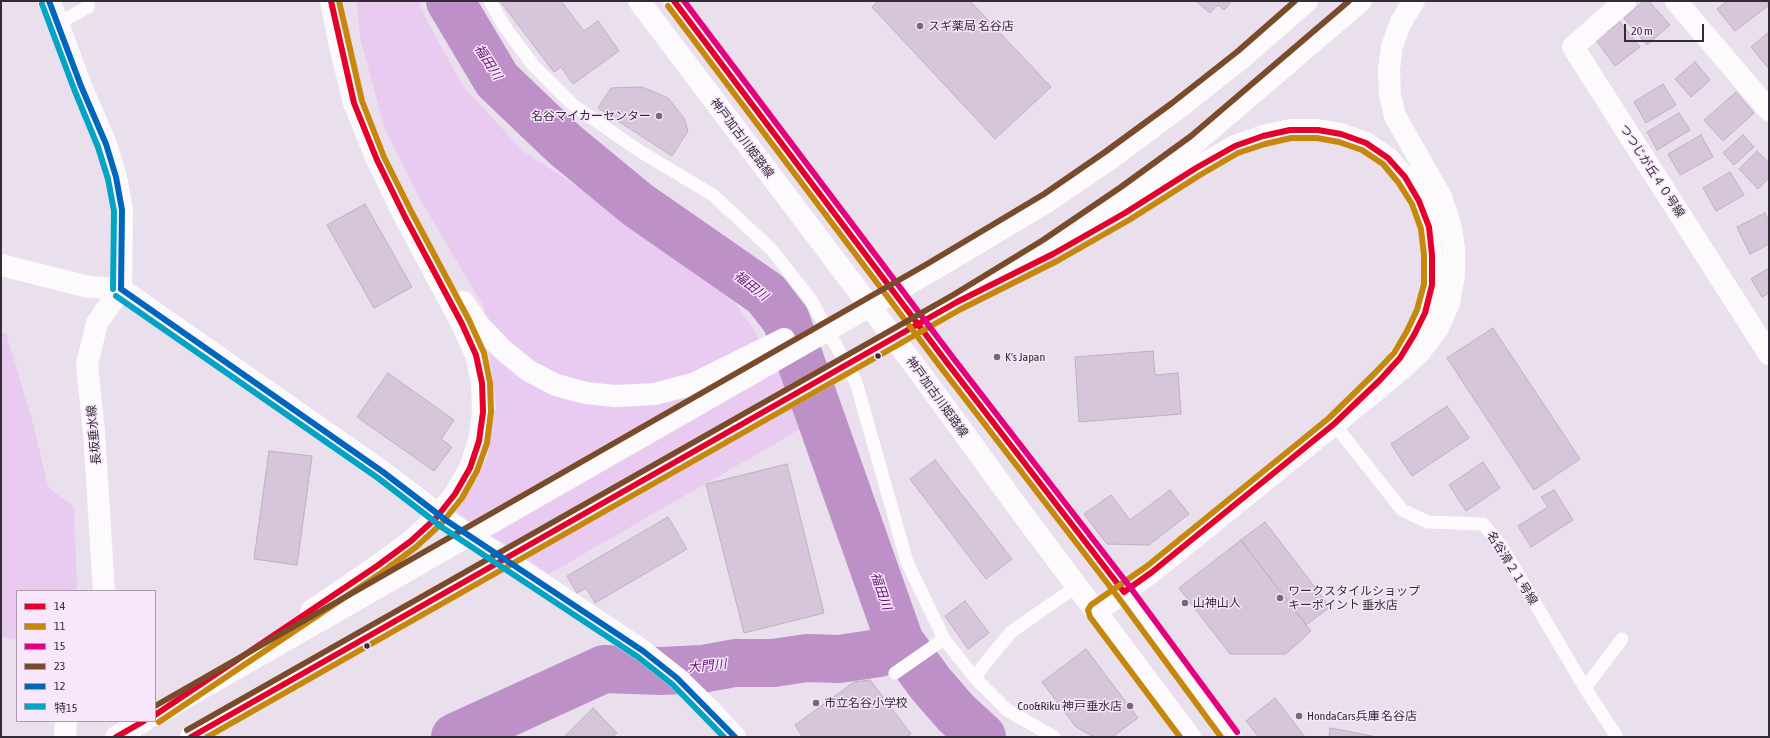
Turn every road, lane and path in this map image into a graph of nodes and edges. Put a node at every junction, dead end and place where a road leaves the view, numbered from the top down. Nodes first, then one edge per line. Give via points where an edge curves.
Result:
1 (49, 1) edge
2 (88, 1) edge
3 (331, 1) edge
4 (490, 1) edge
5 (639, 1) edge
6 (674, 1) edge
7 (1306, 1) edge
8 (1361, 1) edge
9 (1414, 1) edge
10 (1625, 1) edge
11 (1676, 1) edge
12 (58, 23) junction
13 (1769, 110) edge
14 (405, 217) junction
15 (1, 265) edge
16 (929, 268) junction
17 (121, 289) junction
18 (957, 302) junction
19 (1769, 354) edge
20 (1334, 424) junction
21 (382, 575) junction
22 (1077, 586) junction
23 (104, 590) edge
24 (1124, 592) junction
25 (1096, 612) junction
26 (944, 639) junction
27 (1622, 639) dead end
28 (895, 673) dead end
29 (975, 678) junction
30 (1585, 688) junction
31 (156, 714) edge
32 (66, 722) edge
33 (142, 722) edge
34 (65, 737) edge
35 (116, 737) edge
36 (191, 737) edge
37 (735, 737) edge
38 (1054, 737) edge
39 (1190, 737) edge
40 (1231, 737) edge
41 (1617, 737) edge

1 - 12 street
2 - 12 lane via 88,7
3 - 14 street via 354,103 377,160
4 - 26 lane via 504,26 533,65 573,105 641,152 713,195 771,249 810,300 856,382 906,562
5 - 22 street, 神戸加古川姫路線 via 915,366
6 - 24 street
7 - 16 street via 1243,56 1110,159 989,237
8 - 18 street via 1196,142 1047,248
9 - 20 street via 1401,22 1392,46 1389,70 1390,95 1395,116 1438,191 1450,224 1454,248 1454,275 1449,303 1438,328 1419,353
10 - 19 street, つつじが丘４０号線 via 1573,47
11 - 13 street
12 - 17 street via 106,144 116,177 122,210
14 - 16 street via 480,326 503,350 529,371 556,385 586,393 615,396 655,394 693,384
14 - 21 street via 476,355 482,383 483,412 480,441 470,468 455,494
15 - 17 street via 89,287
16 - 21 street
17 - 23 street, 長坂垂水線 via 97,323 87,364
17 - 37 street via 383,472 447,521 643,651 677,678
18 - 20 street via 1054,254 1235,146 1290,130 1318,130 1341,134 1366,143 1388,158 1405,177 1419,201 1429,227 1432,285 1424,313 1400,358
18 - 36 street
20 - 24 street
20 - 30 lane, 名谷滑２１号線 via 1402,510 1428,522 1483,524 1502,547
21 - 31 street
22 - 25 street, 神戸加古川姫路線
22 - 29 lane via 1011,632
24 - 25 street
24 - 40 street
25 - 39 street, 神戸加古川姫路線
26 - 28 lane
26 - 29 lane
27 - 30 lane
29 - 38 lane via 1006,710
30 - 41 lane, 名谷滑２１号線
32 - 34 street
33 - 35 street

